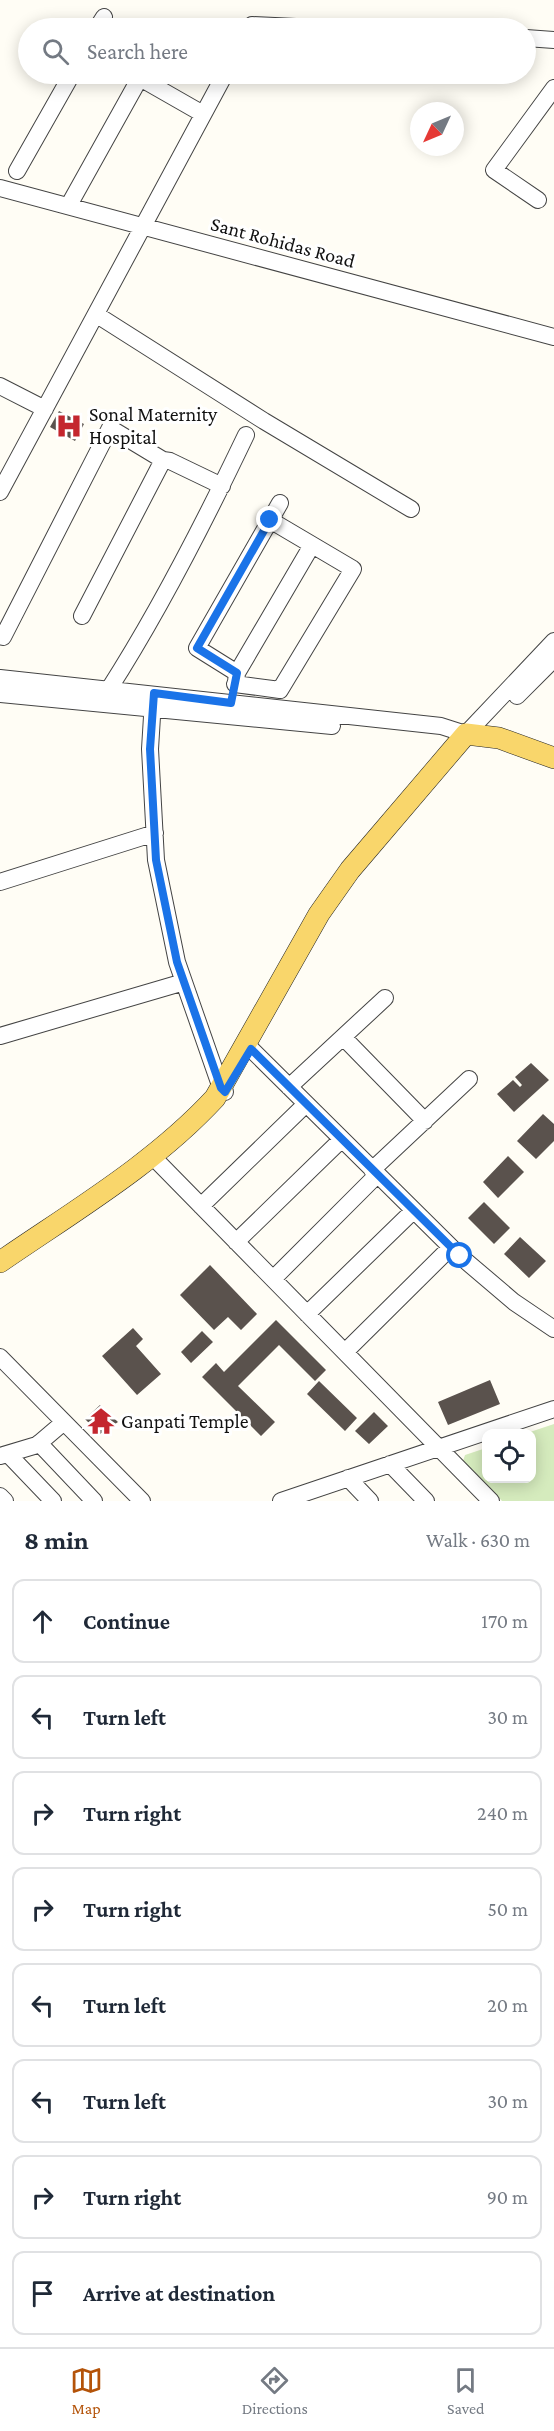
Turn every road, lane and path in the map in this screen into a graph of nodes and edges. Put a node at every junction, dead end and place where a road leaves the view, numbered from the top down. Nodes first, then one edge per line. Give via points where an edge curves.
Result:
1 (536, 39) edge
2 (554, 40) edge
3 (66, 84) edge
4 (133, 84) edge
5 (153, 84) edge
6 (220, 84) edge
7 (554, 88) edge
8 (203, 114) junction
9 (17, 171) dead end
10 (0, 188) edge
11 (0, 198) edge
12 (537, 200) dead end
13 (69, 205) junction
14 (140, 230) junction
15 (97, 315) junction
16 (554, 337) edge
17 (554, 347) edge
18 (0, 386) edge
19 (45, 409) junction
20 (246, 435) dead end
21 (163, 460) junction
22 (222, 486) junction
23 (0, 492) edge
24 (280, 503) dead end
25 (411, 509) dead end
26 (270, 520) junction
27 (312, 545) junction
28 (82, 616) dead end
29 (0, 636) edge
30 (554, 641) edge
31 (554, 659) edge
32 (0, 678) edge
33 (236, 679) junction
34 (109, 689) junction
35 (0, 694) edge
36 (153, 701) junction
37 (231, 703) junction
38 (316, 719) junction
39 (469, 738) junction
40 (554, 758) edge
41 (554, 768) edge
42 (155, 833) junction
43 (0, 882) edge
44 (184, 982) junction
45 (385, 998) dead end
46 (0, 1036) edge
47 (343, 1037) junction
48 (251, 1049) junction
49 (469, 1079) dead end
50 (289, 1088) junction
51 (223, 1090) junction
52 (306, 1104) junction
53 (425, 1121) junction
54 (342, 1139) junction
55 (156, 1160) junction
56 (375, 1172) junction
57 (201, 1206) junction
58 (414, 1210) junction
59 (236, 1242) junction
60 (451, 1246) junction
61 (0, 1262) edge
62 (0, 1269) edge
63 (273, 1279) junction
64 (308, 1314) junction
65 (554, 1329) edge
66 (345, 1352) junction
67 (0, 1357) edge
68 (552, 1412) edge
69 (64, 1422) junction
70 (39, 1443) junction
71 (439, 1448) junction
72 (4, 1455) edge
73 (390, 1464) junction
74 (348, 1478) junction
75 (0, 1496) edge
76 (310, 1497) edge
77 (5, 1501) edge
78 (53, 1501) edge
79 (94, 1501) edge
80 (142, 1501) edge
81 (281, 1501) edge
82 (370, 1501) edge
83 (426, 1501) edge
84 (491, 1501) edge

1 - 2 street
3 - 9 street
4 - 13 street
5 - 8 street
6 - 8 street
7 - 12 street via 494,170
8 - 14 street
10 - 13 street, Sant Rohidas Road
11 - 14 street
13 - 14 street, Sant Rohidas Road
14 - 15 street
14 - 16 street, Sant Rohidas Road
14 - 17 street
15 - 19 street
15 - 25 street
18 - 19 street
19 - 23 street
20 - 22 street
21 - 22 street
21 - 28 street
21 - 29 street via 110,429 3,637
22 - 34 street via 139,642
24 - 26 street
26 - 27 street
26 - 33 street via 197,648
27 - 33 street
27 - 33 street via 353,569 280,690
30 - 39 street
31 - 39 street
32 - 34 street
33 - 37 street
34 - 36 street
35 - 36 street
36 - 37 street
36 - 38 street
36 - 42 street via 150,749
37 - 38 street
38 - 39 street via 441,726
39 - 40 main road via 500,738
39 - 41 main road
39 - 48 main road via 324,917
39 - 51 main road via 357,861 319,914
42 - 43 street
42 - 44 street via 159,872
44 - 46 street
44 - 51 street
45 - 47 street
47 - 50 street
47 - 53 street
48 - 50 street
48 - 51 main road
49 - 53 street
50 - 52 street
51 - 55 main road via 220,1101 195,1128
51 - 61 main road via 164,1147
52 - 54 street
52 - 57 street
53 - 56 street
54 - 56 street
54 - 59 street
55 - 57 street
55 - 62 main road
56 - 58 street
56 - 63 street
57 - 59 street
58 - 60 street
58 - 64 street
59 - 63 street
60 - 65 street via 514,1302
60 - 66 street
63 - 64 street
64 - 66 street
66 - 71 street
67 - 69 street
68 - 71 street
69 - 70 street
69 - 80 street
70 - 72 street
70 - 79 street
71 - 73 street
71 - 84 street
72 - 78 street
73 - 74 street
73 - 83 street
74 - 76 street
74 - 82 street
75 - 77 street
76 - 81 street

